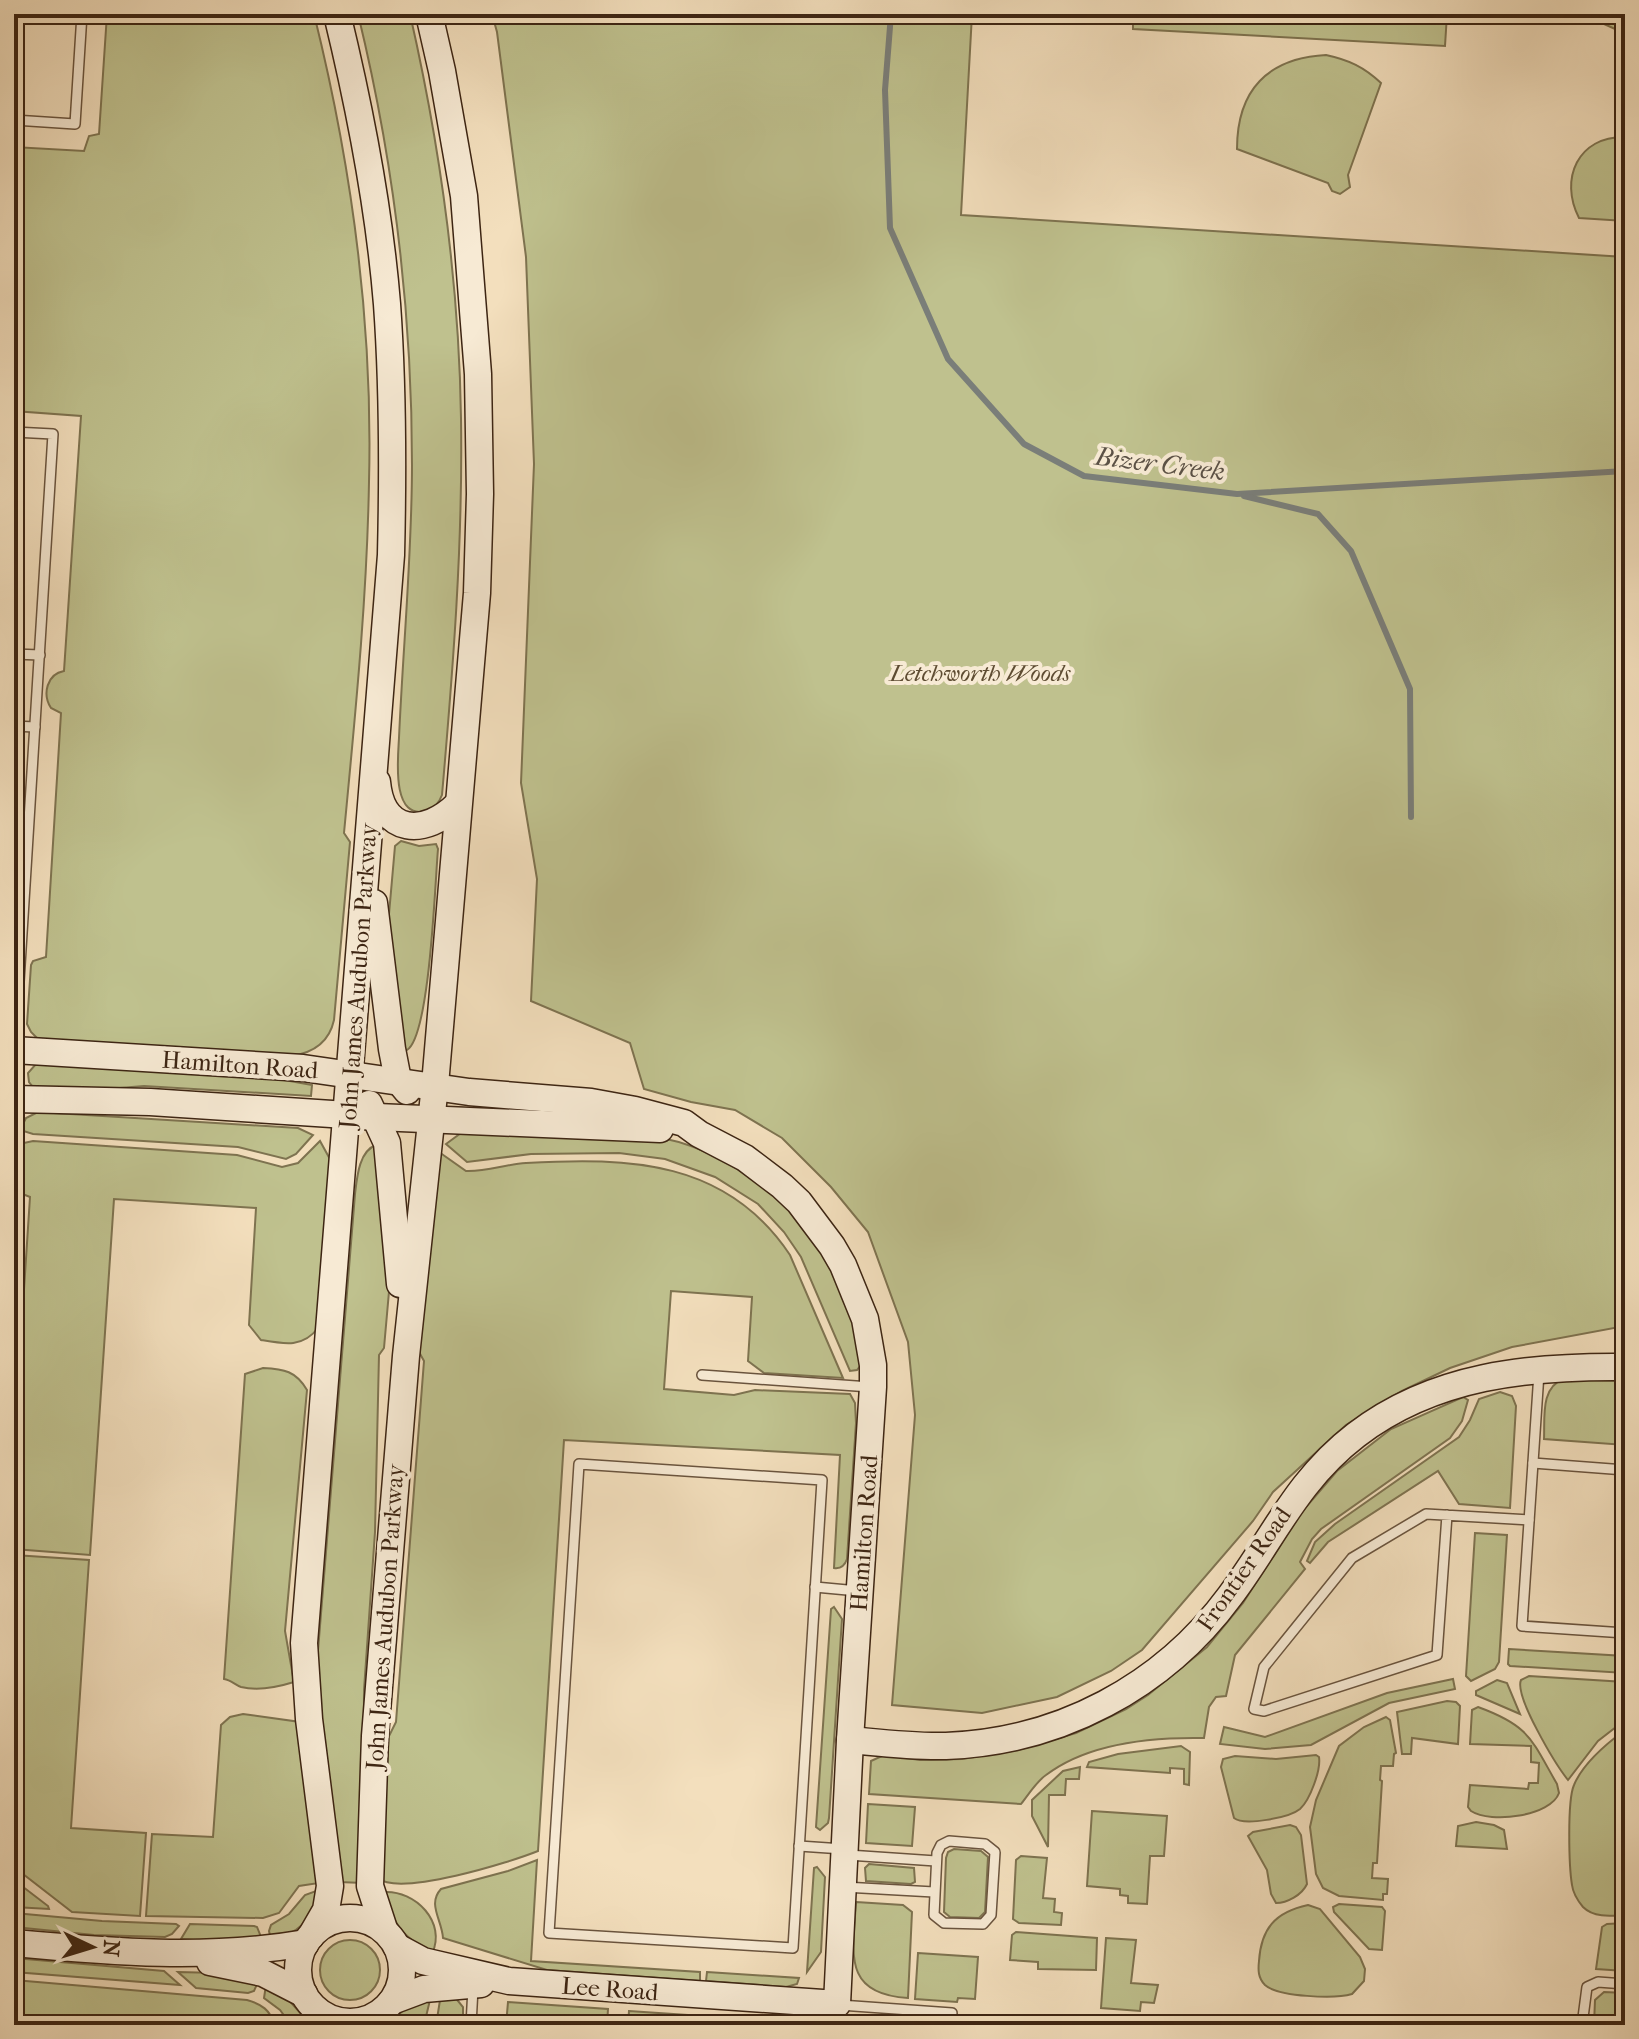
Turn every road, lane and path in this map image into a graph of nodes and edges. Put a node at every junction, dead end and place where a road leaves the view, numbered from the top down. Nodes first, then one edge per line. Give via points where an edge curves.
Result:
1 (82, 14) edge
2 (337, 14) edge
3 (429, 14) edge
4 (14, 120) edge
5 (14, 432) edge
6 (14, 654) edge
7 (40, 655) junction
8 (14, 726) edge
9 (35, 727) junction
10 (375, 754) junction
11 (458, 804) junction
12 (366, 852) junction
13 (18, 941) edge
14 (14, 1053) edge
15 (349, 1074) junction
16 (398, 1080) junction
17 (435, 1085) junction
18 (14, 1099) edge
19 (348, 1115) junction
20 (377, 1117) junction
21 (431, 1118) junction
22 (699, 1134) junction
23 (406, 1356) junction
24 (1625, 1367) edge
25 (1539, 1370) junction
26 (702, 1375) dead end
27 (873, 1387) junction
28 (1533, 1463) junction
29 (1625, 1470) edge
30 (1447, 1515) junction
31 (1529, 1520) junction
32 (815, 1587) junction
33 (861, 1592) junction
34 (1625, 1633) edge
35 (850, 1740) junction
36 (799, 1846) junction
37 (846, 1852) junction
38 (936, 1861) junction
39 (844, 1887) junction
40 (934, 1892) junction
41 (390, 1938) junction
42 (308, 1939) junction
43 (14, 1943) edge
44 (171, 1954) junction
45 (509, 1981) junction
46 (473, 1984) junction
47 (1625, 1984) edge
48 (837, 2004) junction
49 (314, 2009) edge
50 (383, 2013) edge
51 (952, 2013) dead end
52 (471, 2025) edge
53 (1582, 2025) edge

1 - 4 lane via 75,124
2 - 10 main road, John James Audubon Parkway via 360,110 386,301 391,555
3 - 11 main road, John James Audubon Parkway via 464,196 478,374 477,593
5 - 7 lane via 53,434
6 - 7 lane
7 - 9 lane
8 - 9 lane
9 - 13 lane
10 - 11 main road via 378,794 390,816 423,827
10 - 12 main road, John James Audubon Parkway
11 - 17 main road, John James Audubon Parkway
12 - 15 main road, John James Audubon Parkway
12 - 16 main road
13 - 14 lane
14 - 15 main road, Hamilton Road
15 - 16 main road, Hamilton Road
15 - 19 main road, John James Audubon Parkway
15 - 20 main road
16 - 17 main road, Hamilton Road
16 - 21 main road
17 - 21 main road, John James Audubon Parkway
17 - 22 main road, Hamilton Road via 635,1110 684,1123
18 - 19 main road, Hamilton Road
19 - 20 main road, Hamilton Road
19 - 42 main road, John James Audubon Parkway via 304,1643 329,1897
20 - 21 main road, Hamilton Road
20 - 23 main road via 387,1143
21 - 22 main road, Hamilton Road
21 - 23 main road, John James Audubon Parkway
22 - 27 main road, Hamilton Road via 745,1158 782,1186 832,1246 865,1319
23 - 41 main road, John James Audubon Parkway via 370,1843 370,1886
24 - 25 main road, Frontier Road
25 - 28 lane
25 - 35 main road, Frontier Road via 1488,1376 1438,1390 1357,1434 1288,1505 1231,1596 1199,1634 1128,1691 1067,1722 1008,1740 929,1746
26 - 27 lane
27 - 33 main road, Hamilton Road
28 - 29 lane
28 - 31 lane
30 - 30 lane via 1437,1655 1264,1711 1254,1709 1264,1667 1352,1558 1426,1514
30 - 31 lane
31 - 34 lane via 1522,1626
32 - 33 lane
32 - 36 lane
32 - 36 lane via 822,1480 579,1464 549,1933 793,1948
33 - 35 main road, Hamilton Road
35 - 37 main road, Hamilton Road
36 - 37 lane
37 - 38 lane
37 - 39 main road, Hamilton Road
38 - 40 lane
38 - 40 lane via 938,1849 949,1841 992,1849 990,1919 979,1926 940,1922 933,1911
39 - 40 lane
39 - 48 main road, Hamilton Road
41 - 42 main road via 368,1921 350,1917 333,1920
41 - 45 main road, Lee Road via 423,1961
41 - 50 main road via 402,1974
42 - 44 main road via 265,1950
42 - 49 main road via 298,1968
43 - 44 main road
44 - 49 main road via 263,1973
45 - 46 main road, Lee Road
45 - 48 main road, Lee Road
46 - 50 main road, Lee Road via 424,1989
46 - 52 lane
47 - 53 lane via 1598,1982 1587,1987
48 - 51 lane, Lee Road
49 - 50 main road via 348,2022

